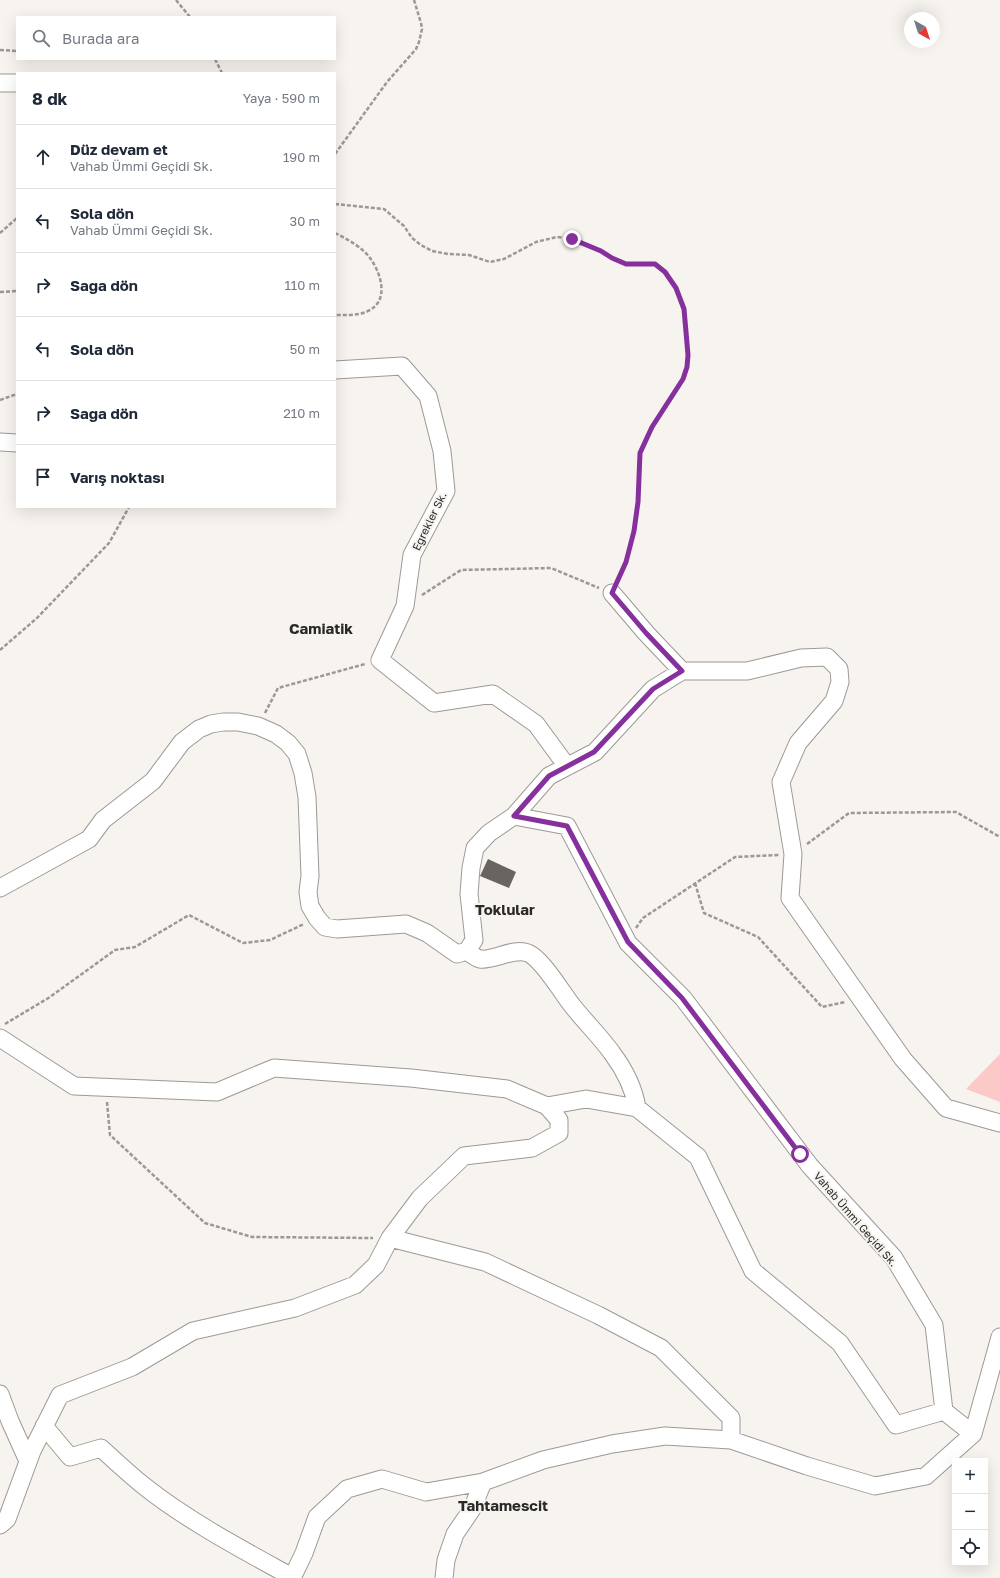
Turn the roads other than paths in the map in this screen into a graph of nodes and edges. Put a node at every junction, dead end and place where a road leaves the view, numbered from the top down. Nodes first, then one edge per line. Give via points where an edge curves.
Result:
1 (0, 83) edge
2 (16, 83) edge
3 (336, 370) edge
4 (0, 442) edge
5 (16, 443) edge
6 (612, 593) road end
7 (682, 671) junction
8 (566, 766) junction
9 (514, 816) junction
10 (0, 888) edge
11 (467, 951) junction
12 (0, 1038) edge
13 (547, 1106) junction
14 (637, 1108) junction
15 (1000, 1123) edge
16 (390, 1238) junction
17 (1000, 1337) edge
18 (0, 1394) edge
19 (944, 1411) junction
20 (44, 1426) junction
21 (973, 1434) junction
22 (731, 1440) junction
23 (28, 1461) junction
24 (483, 1482) junction
25 (0, 1525) edge
26 (292, 1578) edge
27 (444, 1578) edge

1 - 2 street
3 - 8 street, Eğrekler Sk. via 402,366 428,396 442,451 446,491 412,555 405,606 380,660 434,703 493,694 536,724
4 - 5 street
6 - 7 street
7 - 8 street via 653,689 594,752
7 - 15 street via 747,671 802,658 827,657 840,669 840,682 834,701 798,743 782,782 793,854 790,898 903,1059 946,1108
8 - 9 street via 549,776
9 - 11 street via 489,833 475,848 469,894 474,940
9 - 19 street, Vahab Ümmi Geçidi Sk. via 567,826 628,942 682,998 810,1166 894,1258 934,1325
10 - 11 street via 88,839 103,820 153,781 182,742 199,729 223,722 258,726 276,734 297,754 307,797 310,906 325,927 337,929 406,924 427,933 457,954
11 - 14 street via 479,959 527,953 538,960 613,1053 628,1079 636,1098
12 - 13 street via 74,1086 217,1092 274,1068 411,1078 507,1089
13 - 14 street via 586,1099
13 - 16 street via 559,1120 559,1134 532,1148 464,1156 420,1198
14 - 19 street via 698,1157 753,1271 840,1343 896,1425
16 - 20 street via 376,1265 355,1285 294,1308 193,1331 132,1367 60,1396
16 - 22 street via 485,1262 661,1348 731,1418
17 - 21 street
18 - 23 street
19 - 21 street
20 - 23 street
20 - 26 street via 70,1457 101,1448 145,1487 187,1516
21 - 22 street via 926,1476 875,1486
22 - 24 street via 665,1436 612,1444 543,1460
23 - 25 street via 7,1519
24 - 26 street via 426,1492 382,1479 347,1489 317,1517
24 - 27 street via 472,1509 455,1534 446,1560

